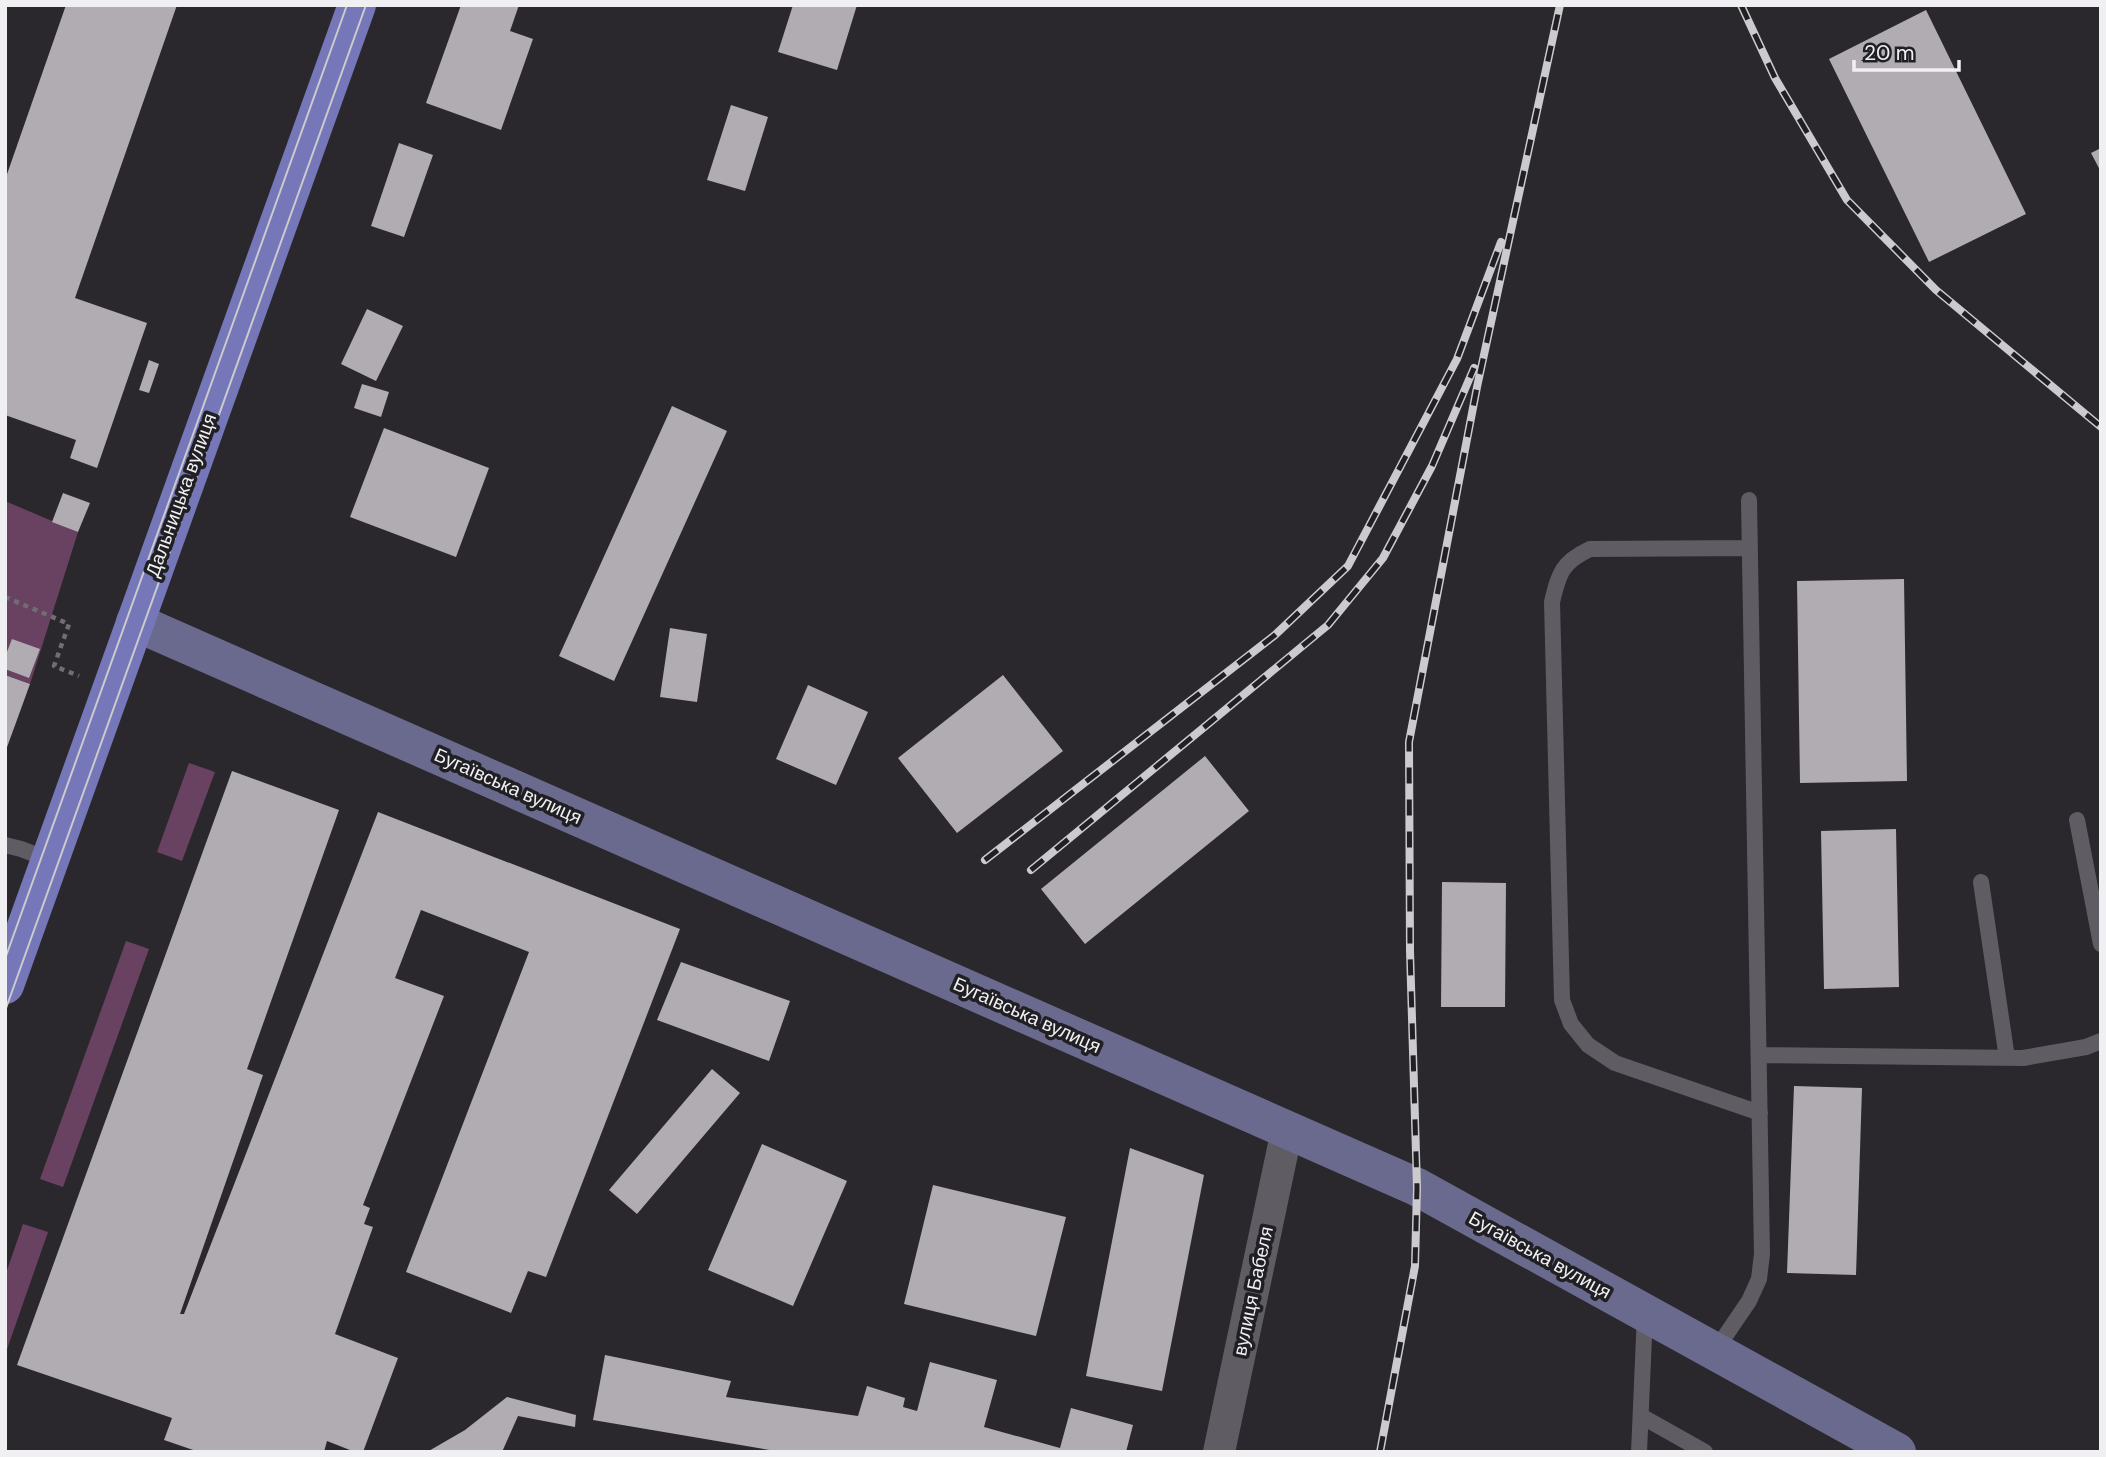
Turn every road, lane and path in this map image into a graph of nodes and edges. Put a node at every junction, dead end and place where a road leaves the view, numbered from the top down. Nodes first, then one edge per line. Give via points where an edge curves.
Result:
1 (356, 5) edge
2 (1749, 500) dead end
3 (1750, 548) junction
4 (5, 597) edge
5 (135, 622) junction
6 (111, 688) junction
7 (2077, 820) dead end
8 (5, 845) edge
9 (50, 860) junction
10 (1981, 882) dead end
11 (2101, 944) edge
12 (5, 985) edge
13 (2101, 1041) edge
14 (1759, 1055) junction
15 (2007, 1058) junction
16 (1760, 1113) junction
17 (1287, 1130) junction
18 (1645, 1313) junction
19 (1714, 1351) junction
20 (1641, 1416) junction
21 (1219, 1452) edge
22 (1639, 1452) edge
23 (1705, 1452) edge
24 (1897, 1452) edge

1 - 5 main road, Дальницька вулиця
2 - 3 lane
3 - 14 lane
3 - 16 lane via 1590,548 1572,558 1558,579 1552,602 1562,1000 1571,1024 1588,1045 1615,1063
4 - 6 path via 69,624 54,666
5 - 6 main road, Дальницька вулиця
5 - 17 main road, Бугаївська вулиця
6 - 9 main road, Дальницька вулиця
7 - 11 lane
8 - 9 lane
9 - 12 main road, Дальницька вулиця
10 - 15 lane
13 - 15 lane
14 - 15 lane
14 - 16 lane
16 - 19 lane via 1759,1279
17 - 18 main road, Бугаївська вулиця via 1417,1188
17 - 21 street, вулиця Бабеля
18 - 19 main road, Бугаївська вулиця
18 - 20 lane
19 - 24 main road, Бугаївська вулиця
20 - 22 lane
20 - 23 lane

